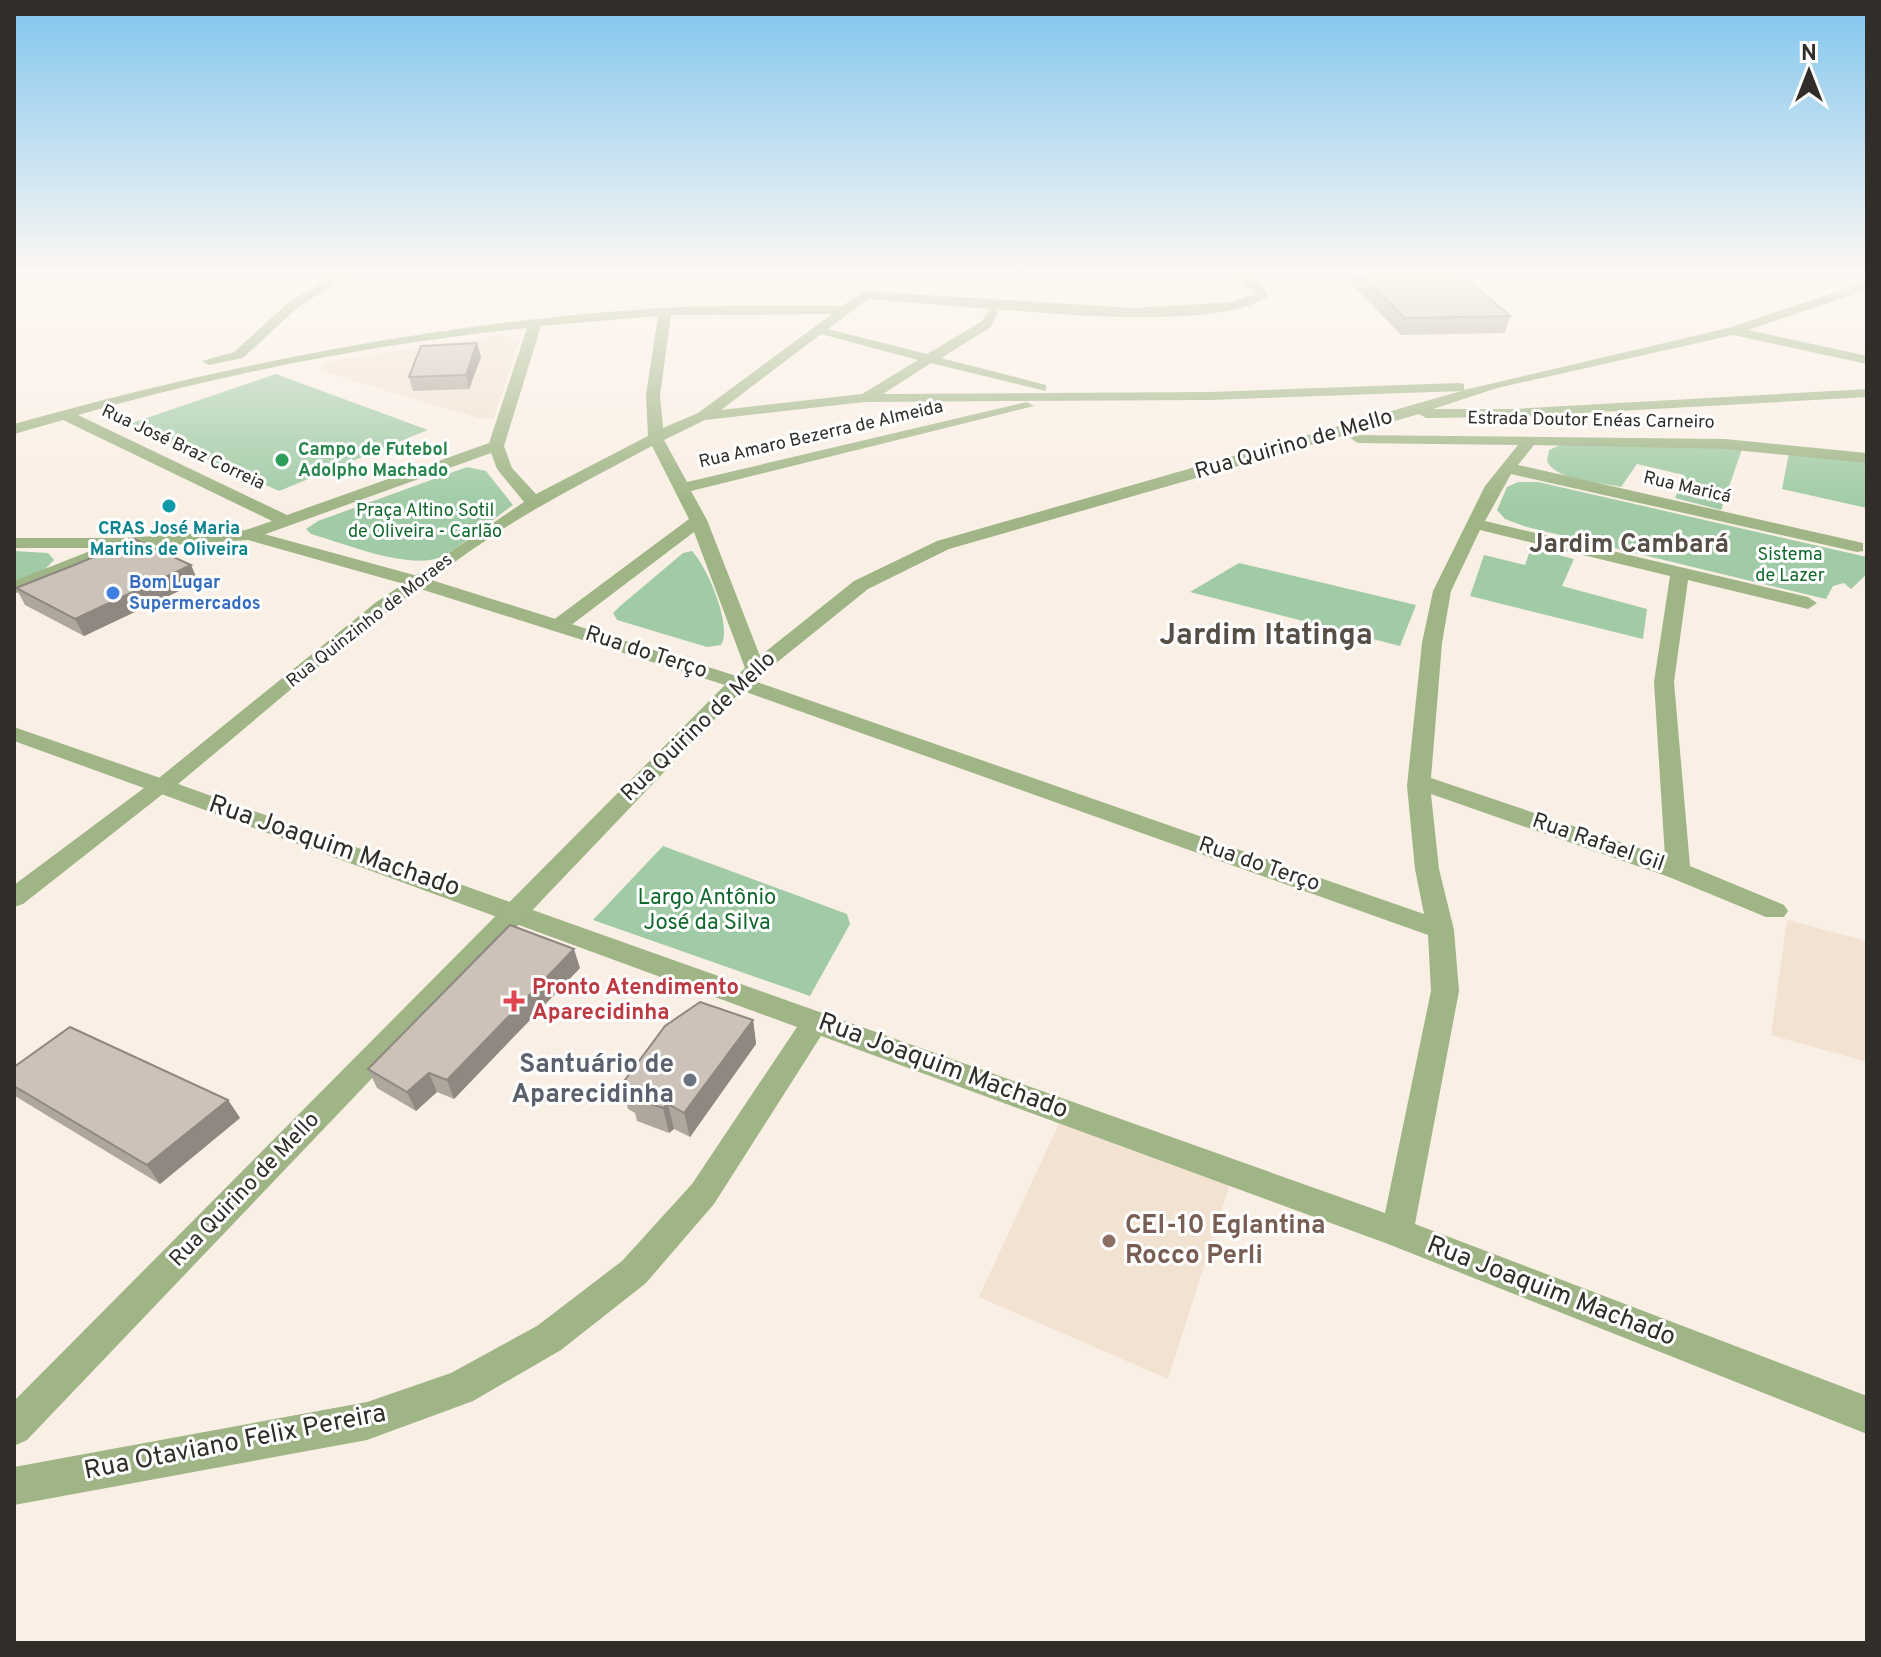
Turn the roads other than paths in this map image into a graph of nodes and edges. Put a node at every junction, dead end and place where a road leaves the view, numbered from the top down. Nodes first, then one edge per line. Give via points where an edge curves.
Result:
1 (243, 350) edge
2 (349, 350) edge
3 (527, 350) edge
4 (659, 350) edge
5 (788, 350) edge
6 (891, 350) edge
7 (945, 350) edge
8 (1646, 350) edge
9 (1822, 350) edge
10 (1867, 360) edge
11 (929, 361) junction
12 (198, 364) dead end
13 (183, 367) dead end
14 (1493, 385) junction
15 (166, 388) junction
16 (1867, 393) edge
17 (865, 398) junction
18 (1061, 398) junction
19 (1086, 398) junction
20 (63, 414) junction
21 (1404, 414) junction
22 (703, 416) junction
23 (14, 429) edge
24 (656, 439) junction
25 (1314, 439) junction
26 (1530, 440) junction
27 (496, 446) junction
28 (1867, 458) edge
29 (1508, 468) junction
30 (683, 488) junction
31 (532, 500) junction
32 (698, 520) junction
33 (285, 521) junction
34 (1476, 524) junction
35 (249, 535) junction
36 (14, 543) edge
37 (123, 543) junction
38 (1857, 547) dead end
39 (1680, 573) junction
40 (418, 582) junction
41 (14, 588) edge
42 (1808, 603) dead end
43 (559, 625) junction
44 (747, 676) junction
45 (14, 734) edge
46 (1419, 782) junction
47 (161, 786) junction
48 (1678, 871) junction
49 (14, 898) edge
50 (515, 911) junction
51 (1775, 911) dead end
52 (1441, 930) junction
53 (816, 1021) junction
54 (1397, 1232) junction
55 (1867, 1415) edge
56 (14, 1427) edge
57 (14, 1486) edge

1 - 12 street
2 - 15 street
3 - 27 street
4 - 24 street via 653,395
5 - 22 street, Rua Quinzinho de Moraes
6 - 11 street
7 - 11 street
8 - 14 street, Rua Quirino de Mello
9 - 10 street
11 - 17 street
11 - 19 street
13 - 15 street
14 - 19 street
14 - 21 street, Rua Quirino de Mello
15 - 20 street
16 - 21 street
17 - 18 street
17 - 22 street
18 - 19 street
18 - 30 street, Rua Amaro Bezerra de Almeida
20 - 23 street
20 - 33 street, Rua José Braz Correia
21 - 25 street, Rua Quirino de Mello
22 - 24 street, Rua Quinzinho de Moraes
24 - 30 street
24 - 31 street, Rua Quinzinho de Moraes
25 - 26 street, Estrada Doutor Enéas Carneiro
25 - 44 street, Rua Quirino de Mello via 943,545 861,585
26 - 28 street, Estrada Doutor Enéas Carneiro via 1725,444
26 - 29 street
27 - 31 street via 505,469
27 - 33 street
29 - 34 street via 1493,486
29 - 38 street, Rua Maricá
30 - 32 street
31 - 40 street, Rua Quinzinho de Moraes
32 - 43 street
32 - 44 street
33 - 35 street
34 - 39 street
34 - 46 street via 1442,591
35 - 37 street, Rua do Terço
35 - 40 street, Rua do Terço
36 - 37 street, Rua do Terço
37 - 41 street
39 - 42 street
39 - 48 street via 1664,682
40 - 43 street, Rua do Terço
40 - 47 street, Rua Quinzinho de Moraes
43 - 44 street, Rua do Terço
44 - 50 street, Rua Quirino de Mello
44 - 52 street, Rua do Terço
45 - 47 street, Rua Joaquim Machado
46 - 48 street, Rua Rafael Gil
46 - 52 street via 1427,869
47 - 49 street, Rua Quinzinho de Moraes
47 - 50 street, Rua Joaquim Machado
48 - 51 street, Rua Rafael Gil
50 - 53 street, Rua Joaquim Machado
50 - 56 street, Rua Quirino de Mello
52 - 54 street via 1445,991
53 - 54 street, Rua Joaquim Machado
53 - 57 street, Rua Otaviano Felix Pereira via 703,1194 634,1272 549,1338 460,1388 367,1421
54 - 55 street, Rua Joaquim Machado

